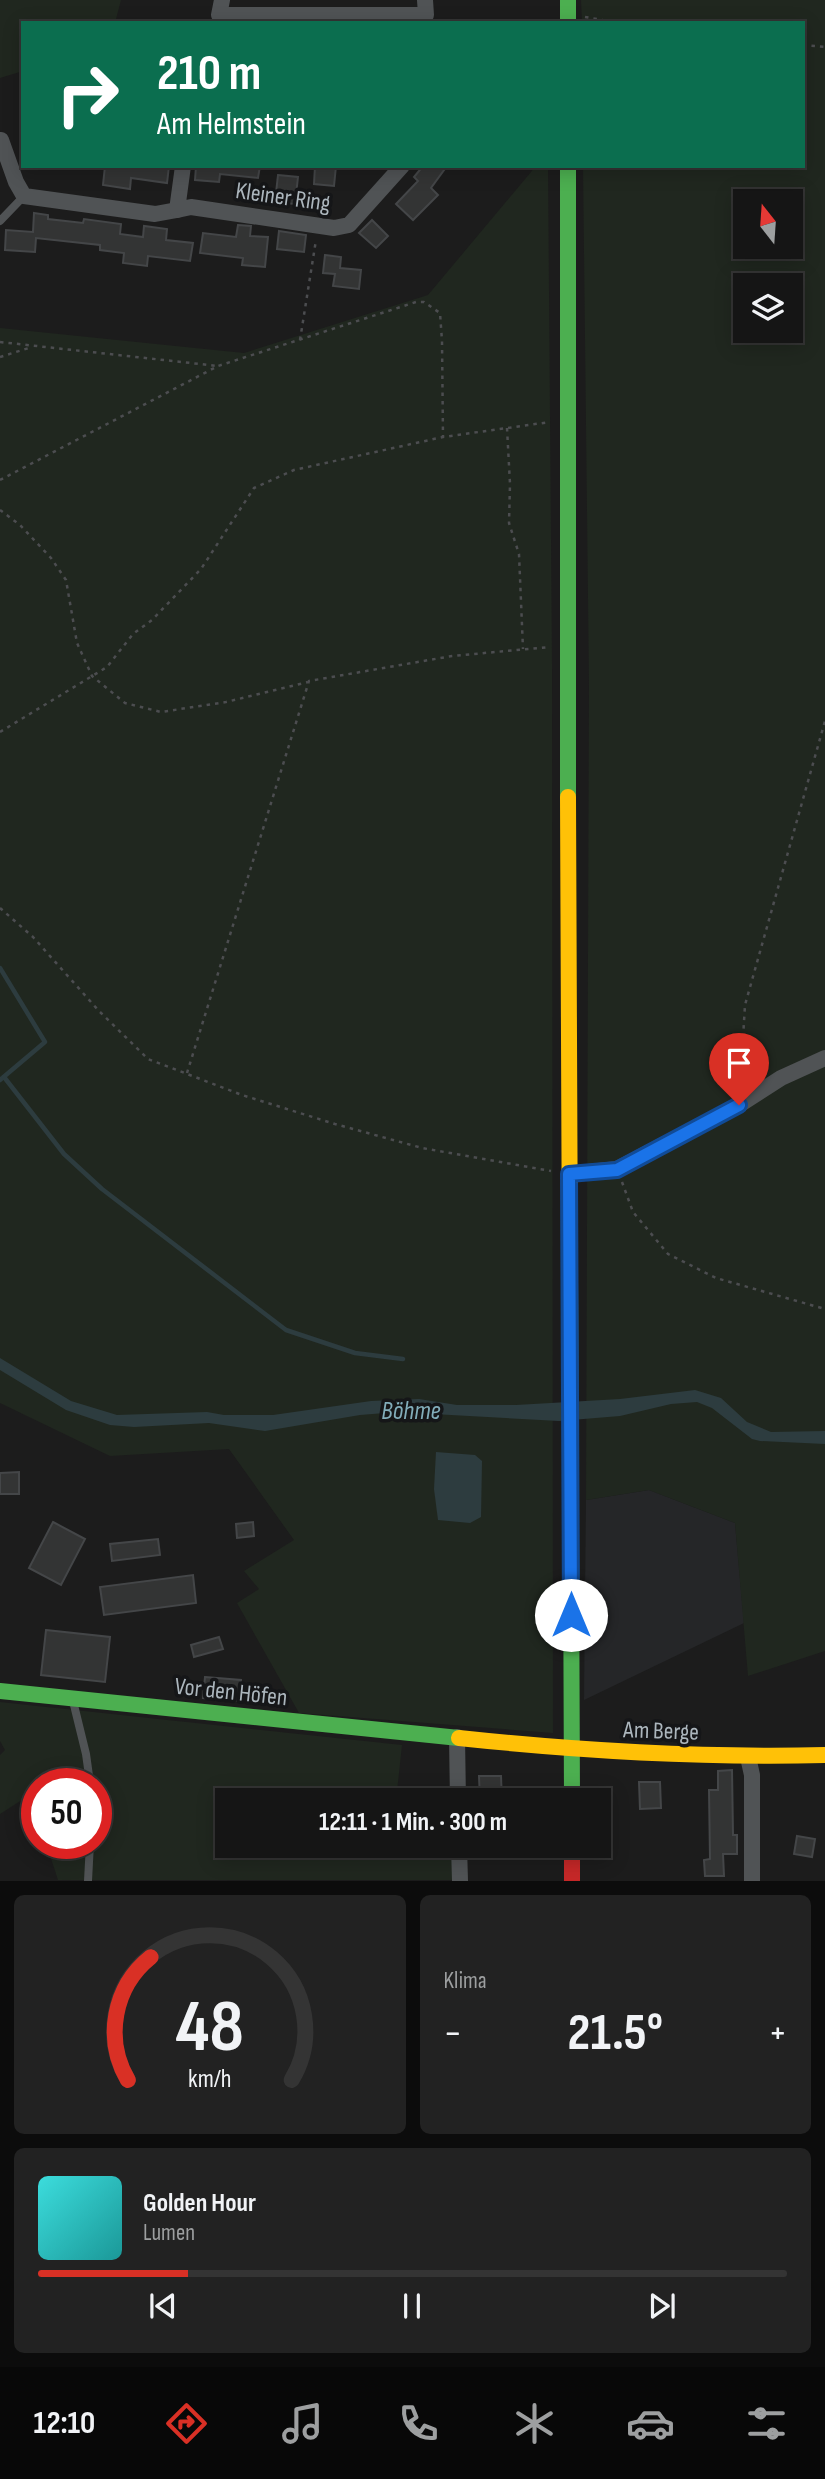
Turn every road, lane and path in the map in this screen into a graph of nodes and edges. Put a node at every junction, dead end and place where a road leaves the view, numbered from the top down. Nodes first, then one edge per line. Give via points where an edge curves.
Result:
1 (569, 12) edge
2 (219, 13) edge
3 (426, 13) edge
4 (611, 21) edge
5 (805, 45) edge
6 (825, 47) edge
7 (1, 140) edge
8 (183, 168) edge
9 (400, 168) edge
10 (568, 168) edge
11 (24, 196) junction
12 (177, 210) junction
13 (0, 221) edge
14 (318, 226) junction
15 (300, 340) junction
16 (0, 342) edge
17 (35, 346) junction
18 (0, 357) edge
19 (218, 366) junction
20 (568, 420) junction
21 (507, 428) junction
22 (443, 437) junction
23 (0, 480) edge
24 (0, 510) edge
25 (567, 646) junction
26 (523, 649) junction
27 (92, 676) junction
28 (309, 681) junction
29 (825, 721) edge
30 (0, 732) edge
31 (0, 908) edge
32 (825, 1058) edge
33 (187, 1073) junction
34 (739, 1105) junction
35 (617, 1170) junction
36 (569, 1174) junction
37 (825, 1310) edge
38 (0, 1691) edge
39 (73, 1699) junction
40 (457, 1737) junction
41 (571, 1749) junction
42 (825, 1755) edge
43 (748, 1758) junction
44 (88, 1768) edge
45 (458, 1788) edge
46 (572, 1788) edge
47 (459, 1858) edge
48 (572, 1858) edge
49 (89, 1859) edge
50 (88, 1881) edge
51 (460, 1881) edge
52 (572, 1881) edge
53 (752, 1881) edge

1 - 4 path
2 - 3 street
5 - 6 path
7 - 11 street
8 - 12 street
9 - 14 street, Kleiner Ring via 349,225
10 - 20 main road
11 - 12 street, Kleiner Ring via 155,214
11 - 13 lane
12 - 14 street, Kleiner Ring via 191,207
14 - 15 path
15 - 19 path
15 - 22 path via 424,302 440,313
16 - 17 path
17 - 18 path
17 - 19 path
19 - 23 path
20 - 21 path
20 - 25 main road
21 - 22 path
21 - 26 path via 509,523 519,554
22 - 27 path via 295,470 254,488 201,569 107,667
24 - 27 path via 44,550 66,580 77,643
25 - 26 path
25 - 36 main road
26 - 28 path via 452,656
27 - 28 path via 125,702 161,712 226,702
27 - 30 path
28 - 33 path
29 - 34 path via 745,1005
31 - 33 path via 148,1059
32 - 34 street via 781,1078
33 - 36 path via 295,1112 422,1148
34 - 35 street
35 - 36 street
35 - 37 path via 633,1212 668,1254 716,1278
36 - 41 main road
38 - 39 main road, Vor den Höfen
39 - 40 main road, Vor den Höfen
39 - 44 lane
40 - 41 main road, Vor den Höfen
40 - 45 street
41 - 43 main road, Am Berge
41 - 46 main road
42 - 43 main road, Am Berge
43 - 53 street
47 - 51 street
48 - 52 main road
49 - 50 lane

